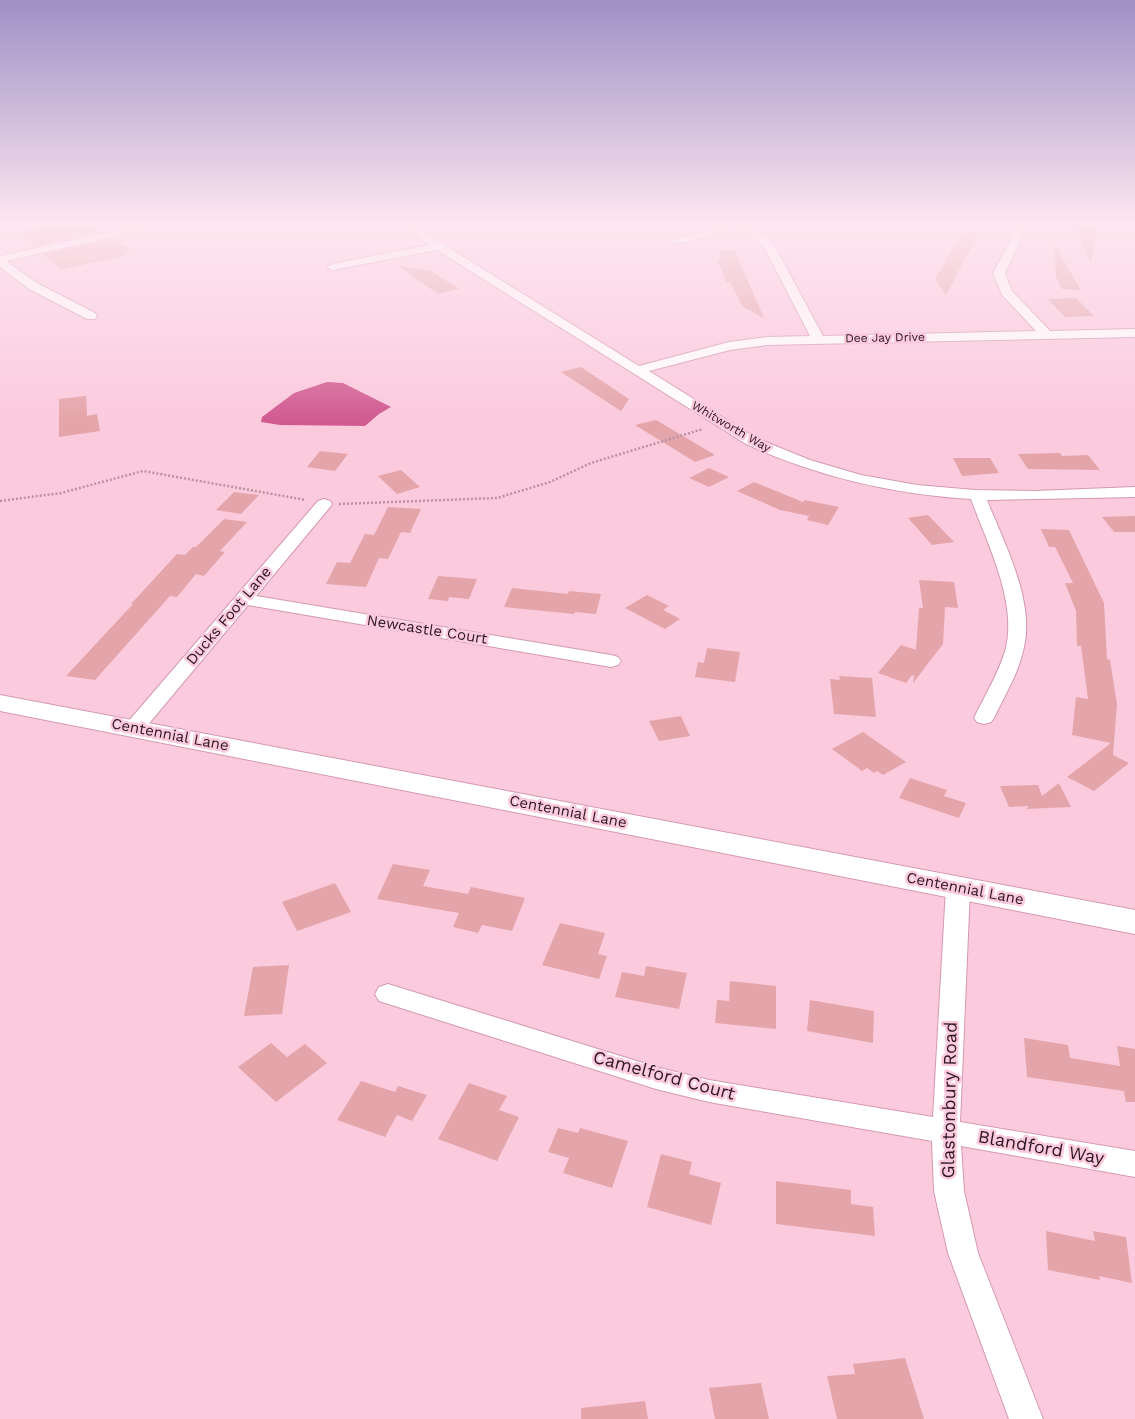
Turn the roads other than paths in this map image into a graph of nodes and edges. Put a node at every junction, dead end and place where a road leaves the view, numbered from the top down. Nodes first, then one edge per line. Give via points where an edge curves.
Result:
1 (38, 289) edge
2 (508, 289) edge
3 (793, 289) edge
4 (1005, 289) edge
5 (91, 316) dead end
6 (1135, 332) edge
7 (1046, 334) junction
8 (818, 339) junction
9 (638, 370) junction
10 (1135, 492) edge
11 (977, 495) junction
12 (324, 504) road end
13 (243, 599) junction
14 (611, 660) dead end
15 (0, 703) edge
16 (984, 718) dead end
17 (134, 728) junction
18 (958, 888) junction
19 (1135, 922) edge
20 (388, 994) dead end
21 (946, 1131) junction
22 (1135, 1164) edge
23 (1026, 1419) edge

1 - 5 street
2 - 9 street, Whitworth Way
3 - 8 street
4 - 7 street
6 - 7 street, Dee Jay Drive
7 - 8 street, Dee Jay Drive
8 - 9 street, Dee Jay Drive via 747,343
9 - 11 street, Whitworth Way via 751,441 782,456 816,468 892,486
10 - 11 street, Whitworth Way
11 - 16 street via 1017,612 1017,637 1008,669
12 - 13 street, Ducks Foot Lane
13 - 14 street, Newcastle Court
13 - 17 street, Ducks Foot Lane
15 - 17 street, Centennial Lane
17 - 18 street, Centennial Lane
18 - 19 street, Centennial Lane
18 - 21 street, Glastonbury Road
20 - 21 street, Camelford Court via 709,1091
21 - 22 street, Blandford Way
21 - 23 street, Glastonbury Road via 949,1191 963,1253

